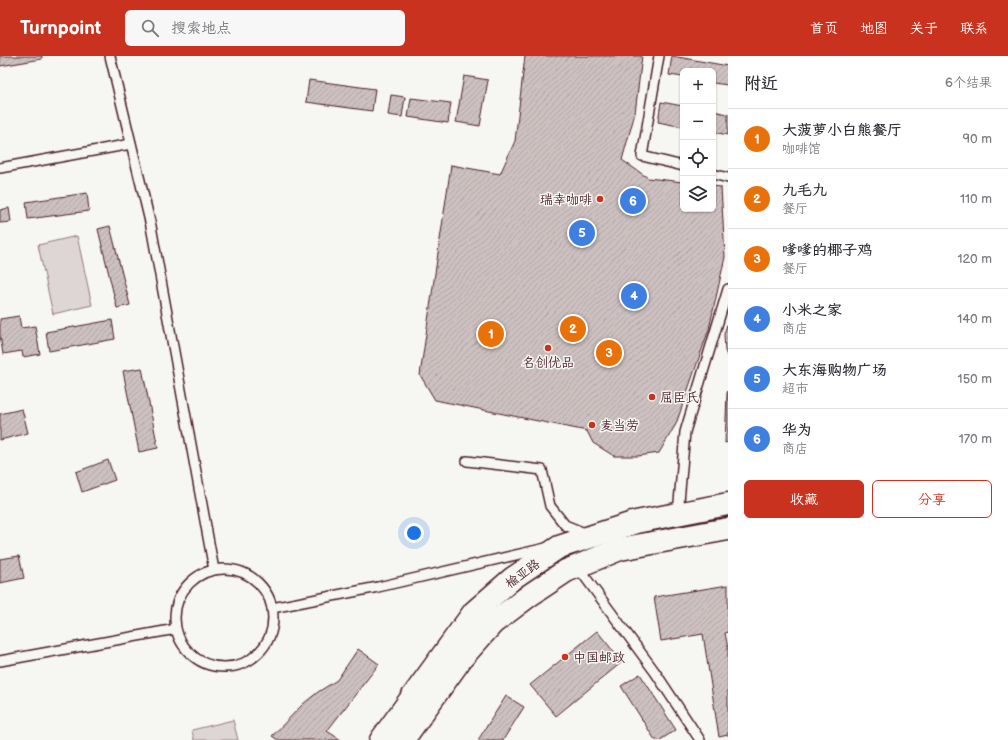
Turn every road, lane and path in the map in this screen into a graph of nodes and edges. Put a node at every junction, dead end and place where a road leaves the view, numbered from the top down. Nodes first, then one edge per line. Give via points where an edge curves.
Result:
1 (110, 56) edge
2 (659, 56) edge
3 (131, 144) junction
4 (680, 165) edge
5 (0, 168) edge
6 (716, 175) edge
7 (728, 178) edge
8 (728, 288) edge
9 (467, 461) dead end
10 (728, 504) edge
11 (678, 514) junction
12 (728, 529) edge
13 (588, 537) junction
14 (577, 566) junction
15 (214, 570) junction
16 (272, 608) junction
17 (176, 629) junction
18 (0, 661) edge
19 (381, 740) edge
20 (403, 740) edge
21 (700, 740) edge

1 - 3 lane
2 - 4 lane via 642,156
3 - 5 lane
3 - 15 lane via 151,226
6 - 7 lane
8 - 11 lane via 685,432
9 - 13 lane via 542,470 550,506 565,525
10 - 11 highway, 榆亚路
11 - 13 highway, 榆亚路 via 636,522
12 - 14 highway, 榆亚路 via 620,549
13 - 16 lane via 378,587
13 - 19 highway, 榆亚路 via 559,547 513,578 474,612
14 - 20 highway, 榆亚路 via 530,595 494,623 461,659
14 - 21 lane
15 - 16 lane via 233,570 251,577 265,590
15 - 17 lane via 196,578 182,592 175,610
16 - 17 lane via 272,627 266,645 252,658 235,666 216,666 198,660 184,647
17 - 18 lane

